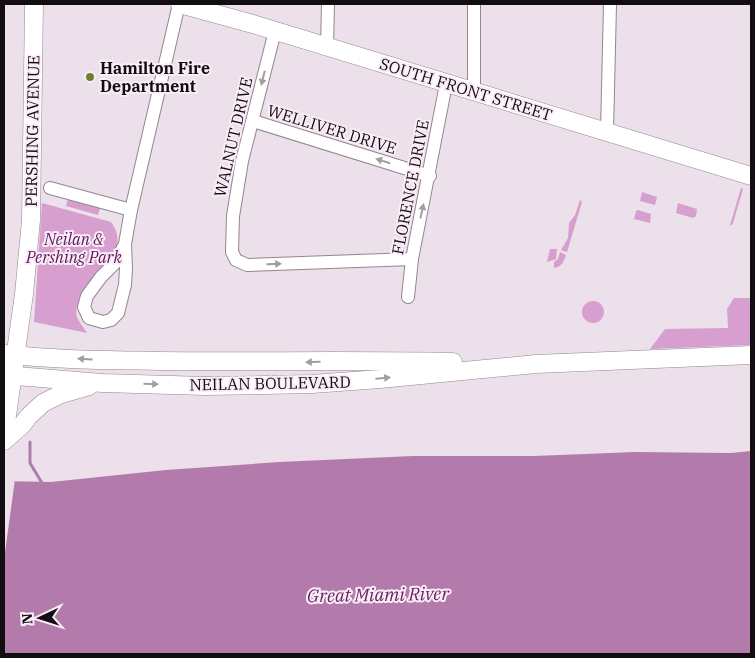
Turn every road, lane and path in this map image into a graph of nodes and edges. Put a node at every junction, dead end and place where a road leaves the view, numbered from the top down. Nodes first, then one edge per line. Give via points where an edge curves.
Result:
1 (34, 4) edge
2 (179, 4) edge
3 (328, 4) edge
4 (474, 4) edge
5 (610, 4) edge
6 (275, 31) junction
7 (327, 47) junction
8 (446, 84) junction
9 (474, 91) junction
10 (253, 121) junction
11 (607, 132) junction
12 (430, 176) junction
13 (751, 176) edge
14 (50, 188) dead end
15 (131, 210) junction
16 (124, 244) junction
17 (412, 259) junction
18 (408, 297) dead end
19 (9, 354) edge
20 (751, 355) edge
21 (536, 364) junction
22 (8, 375) edge
23 (102, 383) junction
24 (8, 429) edge

1 - 19 street, PERSHING AVENUE via 28,262
2 - 6 street, SOUTH FRONT STREET
2 - 15 street
3 - 7 street
4 - 9 street
5 - 11 street
6 - 7 street, SOUTH FRONT STREET
6 -> 10 street, WALNUT DRIVE
7 - 8 street, SOUTH FRONT STREET
8 - 9 street, SOUTH FRONT STREET
8 - 12 street, FLORENCE DRIVE
9 - 11 street, SOUTH FRONT STREET
12 -> 10 street, WELLIVER DRIVE
10 -> 17 street, WALNUT DRIVE via 242,161 233,216 232,252 236,260 247,265
11 - 13 street, SOUTH FRONT STREET
17 -> 12 street, FLORENCE DRIVE
14 - 15 street
15 - 16 street
16 - 16 street via 125,285 118,313 103,322 88,318 84,307 87,296 115,263
17 - 18 street, FLORENCE DRIVE
21 -> 19 street, NEILAN BOULEVARD via 110,360
19 - 22 street, PERSHING AVENUE
20 - 21 street, NEILAN BOULEVARD
23 -> 21 street, NEILAN BOULEVARD via 206,386 312,384
22 - 23 street, NEILAN BOULEVARD
22 - 24 street, PERSHING AVENUE
23 - 24 street via 52,398

